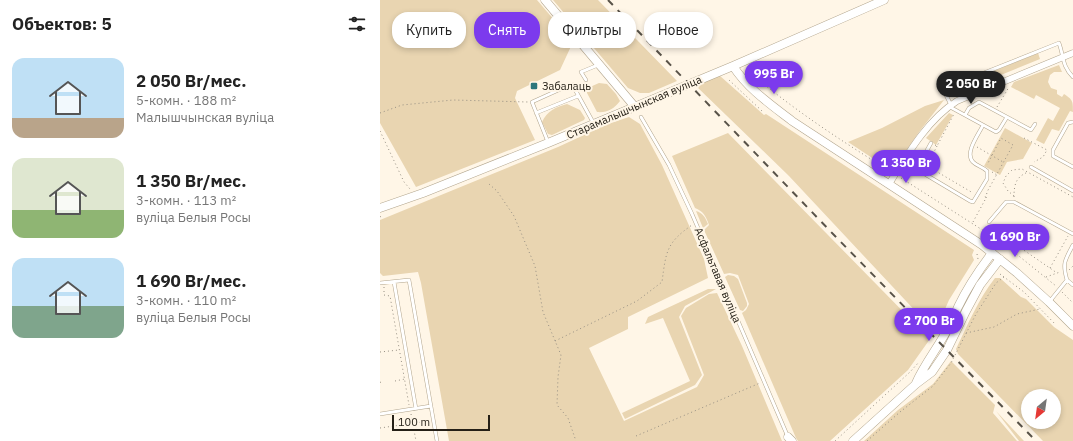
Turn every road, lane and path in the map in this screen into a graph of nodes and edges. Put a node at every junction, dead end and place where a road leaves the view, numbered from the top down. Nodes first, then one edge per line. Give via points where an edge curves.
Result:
1 (545, 0) edge
2 (884, 0) edge
3 (1073, 53) edge
4 (1064, 57) junction
5 (600, 64) junction
6 (755, 64) dead end
7 (733, 66) junction
8 (1073, 77) edge
9 (586, 80) dead end
10 (729, 80) dead end
11 (1009, 87) dead end
12 (578, 96) junction
13 (532, 102) junction
14 (949, 106) junction
15 (635, 107) junction
16 (957, 110) junction
17 (762, 111) dead end
18 (995, 111) junction
19 (380, 113) edge
20 (536, 113) junction
21 (965, 115) junction
22 (641, 116) dead end
23 (1007, 117) junction
24 (1073, 122) edge
25 (594, 124) junction
26 (1035, 124) dead end
27 (983, 125) junction
28 (380, 131) edge
29 (1024, 138) dead end
30 (548, 143) junction
31 (931, 143) joint
32 (936, 146) junction
33 (976, 146) dead end
34 (992, 155) junction
35 (1004, 162) junction
36 (1031, 167) junction
37 (1073, 167) edge
38 (986, 169) dead end
39 (991, 172) dead end
40 (1028, 172) junction
41 (895, 174) junction
42 (997, 175) junction
43 (489, 184) dead end
44 (889, 184) junction
45 (1073, 191) edge
46 (980, 192) junction
47 (975, 193) dead end
48 (415, 196) junction
49 (1073, 197) edge
50 (986, 198) junction
51 (380, 208) edge
52 (696, 222) junction
53 (989, 222) dead end
54 (973, 223) junction
55 (1014, 232) joint
56 (1073, 234) edge
57 (1068, 236) dead end
58 (999, 241) junction
59 (1073, 245) edge
60 (992, 253) junction
61 (977, 254) dead end
62 (1000, 259) junction
63 (976, 263) dead end
64 (1050, 268) junction
65 (1065, 271) junction
66 (1057, 273) junction
67 (1000, 274) dead end
68 (1046, 277) junction
69 (1067, 280) junction
70 (394, 282) junction
71 (382, 283) edge
72 (1073, 285) edge
73 (1060, 290) junction
74 (384, 294) junction
75 (380, 295) edge
76 (1049, 302) junction
77 (1073, 304) edge
78 (1040, 309) junction
79 (1056, 325) dead end
80 (1073, 326) edge
81 (966, 333) dead end
82 (555, 341) junction
83 (399, 350) junction
84 (380, 352) edge
85 (918, 362) dead end
86 (411, 378) junction
87 (405, 379) junction
88 (395, 381) dead end
89 (380, 382) edge
90 (764, 382) junction
91 (382, 383) dead end
92 (916, 384) junction
93 (431, 406) junction
94 (416, 408) junction
95 (410, 409) junction
96 (380, 414) edge
97 (433, 420) junction
98 (412, 423) junction
99 (380, 428) edge
100 (636, 436) dead end
101 (790, 440) edge
102 (416, 441) edge
103 (432, 441) edge
104 (437, 441) edge
105 (576, 441) edge
106 (835, 441) edge
107 (853, 441) edge

1 - 5 main road
2 - 7 main road, Старамалышчынская вуліца
3 - 4 street
4 - 8 lane via 1063,62 1067,71
4 - 14 street
4 - 14 lane via 1059,43 946,88
5 - 9 lane via 581,72
5 - 15 main road
6 - 41 path via 752,68 754,76 780,98
7 - 15 main road, Старамалышчынская вуліца
7 - 44 main road via 769,104
10 - 17 path
11 - 18 path
12 - 13 lane via 572,84
12 - 20 lane
12 - 25 lane
13 - 19 path via 453,100 402,105
13 - 20 lane
14 - 16 lane
14 - 41 street via 939,114
15 - 25 main road, Старамалышчынская вуліца
16 - 21 lane
16 - 32 path
18 - 21 lane via 979,102 969,108
18 - 23 lane
20 - 30 lane
21 - 27 lane
22 - 52 lane, Асфальтавая вуліца via 669,165
23 - 26 lane via 1031,130
23 - 27 lane via 996,132
24 - 37 lane via 1068,123 1052,150 1054,156
25 - 30 main road, Старамалышчынская вуліца
27 - 46 lane via 970,149 972,162 986,171 987,179
28 - 48 path via 404,182
29 - 36 path via 1046,150 1043,157
30 - 48 main road, Старамалышчынская вуліца
31 - 32 path
31 - 46 lane via 921,161 923,173 970,201 975,201
32 - 47 path via 930,160 934,170
33 - 34 path
34 - 35 path
34 - 35 path via 1001,138 1013,146
34 - 38 path
35 - 42 path
36 - 40 path
36 - 45 lane
39 - 42 path
40 - 40 path via 1022,169 1012,170 1006,176 1003,182 1014,197 1016,182 1021,174
40 - 49 path
41 - 44 street
41 - 54 path
42 - 50 path
43 - 82 path via 514,216 536,266 544,312
44 - 60 main road
46 - 50 path
48 - 51 main road, Старамалышчынская вуліца
50 - 54 path
52 - 82 path via 669,246 664,260 662,282 637,301
52 - 90 lane, Асфальтавая вуліца
53 - 56 lane via 1006,202 1014,202
54 - 58 path
55 - 58 lane via 1007,228
55 - 64 path via 1012,242
57 - 64 path
58 - 60 lane
58 - 68 path
59 - 65 lane via 1064,261
60 - 62 main road
60 - 92 main road via 972,281 950,326 923,367
61 - 63 path via 979,258
62 - 76 main road
62 - 92 main road via 980,285 947,350 932,372
64 - 66 path
65 - 66 path
65 - 69 lane
66 - 68 path
67 - 78 path via 1024,292
68 - 73 path
69 - 72 lane
69 - 73 lane
70 - 71 lane
70 - 86 lane
70 - 93 lane via 409,280
71 - 74 path
73 - 76 lane
73 - 77 path
74 - 75 path
74 - 83 path via 390,296
76 - 80 main road
78 - 79 path
78 - 81 path via 1016,314 994,327
82 - 105 path via 561,355 557,405 568,418
83 - 84 path
83 - 87 path
85 - 106 path
86 - 87 path
86 - 94 lane
87 - 88 path
87 - 95 path
89 - 91 path
90 - 100 path
90 - 101 lane, Асфальтавая вуліца
92 - 107 main road
93 - 94 lane
93 - 97 lane
94 - 95 lane
95 - 96 lane
95 - 98 path
97 - 98 path
97 - 104 lane
98 - 99 path
98 - 102 path
103 - 104 lane

